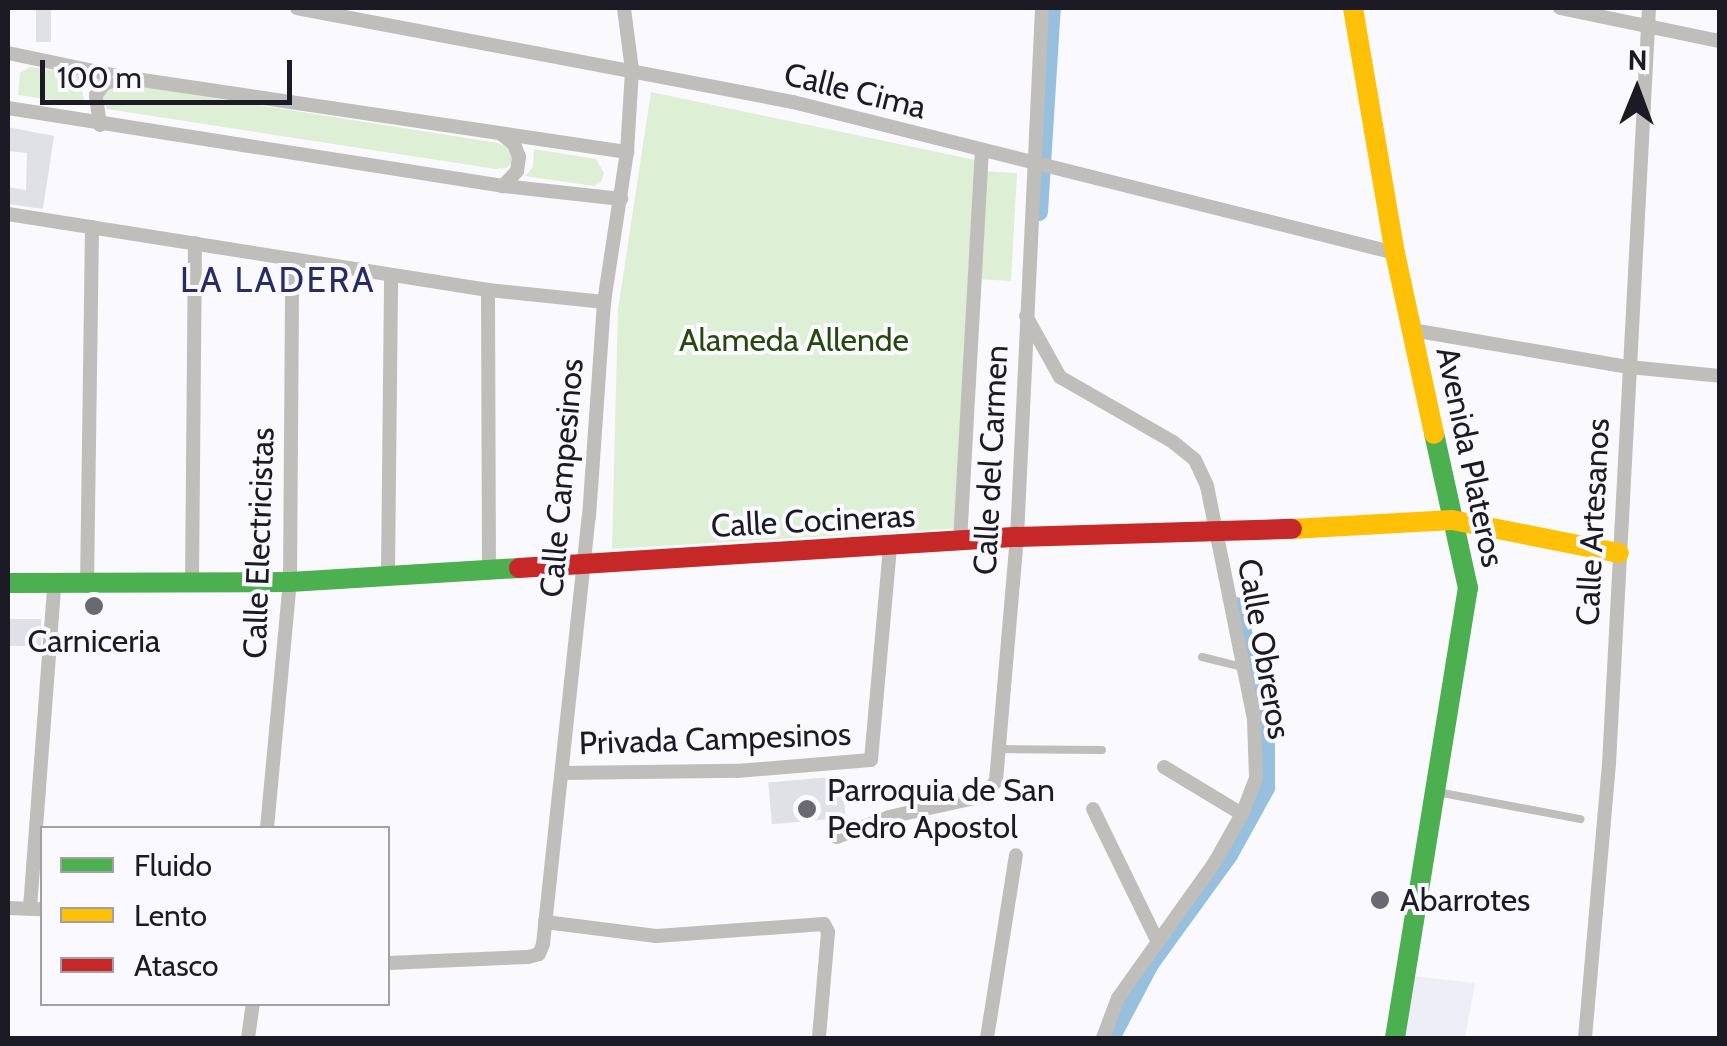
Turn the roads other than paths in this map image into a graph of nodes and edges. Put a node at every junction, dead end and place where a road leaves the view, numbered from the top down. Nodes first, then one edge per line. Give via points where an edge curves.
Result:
1 (297, 8) edge
2 (624, 8) edge
3 (1042, 8) edge
4 (1353, 8) edge
5 (1560, 8) edge
6 (1649, 8) edge
7 (1648, 25) junction
8 (1720, 41) edge
9 (8, 54) edge
10 (632, 70) junction
11 (122, 77) junction
12 (8, 108) edge
13 (100, 125) junction
14 (499, 132) junction
15 (982, 151) junction
16 (627, 152) junction
17 (1036, 162) junction
18 (503, 186) junction
19 (622, 198) junction
20 (8, 214) edge
21 (92, 227) junction
22 (195, 243) junction
23 (1394, 253) junction
24 (292, 259) junction
25 (391, 275) junction
26 (488, 290) junction
27 (604, 302) junction
28 (1026, 315) junction
29 (1412, 330) junction
30 (1628, 367) junction
31 (1720, 376) edge
32 (1452, 520) junction
33 (1214, 534) junction
34 (1016, 537) junction
35 (960, 542) junction
36 (890, 547) junction
37 (1619, 553) junction
38 (583, 564) junction
39 (489, 568) junction
40 (388, 573) junction
41 (192, 581) junction
42 (290, 582) junction
43 (8, 583) edge
44 (54, 586) junction
45 (86, 586) junction
46 (1202, 657) dead end
47 (1246, 668) junction
48 (1102, 750) dead end
49 (1000, 755) junction
50 (1164, 767) dead end
51 (562, 773) junction
52 (1437, 792) junction
53 (1092, 809) dead end
54 (1242, 814) junction
55 (1580, 819) dead end
56 (41, 826) edge
57 (267, 826) edge
58 (837, 836) dead end
59 (40, 837) edge
60 (1016, 855) dead end
61 (8, 908) edge
62 (36, 909) edge
63 (545, 922) junction
64 (1157, 940) junction
65 (390, 963) edge
66 (253, 1006) edge
67 (248, 1038) edge
68 (819, 1038) edge
69 (987, 1038) edge
70 (1103, 1038) edge
71 (1394, 1038) edge
72 (1584, 1038) edge

1 - 10 street, Calle Cima
2 - 10 street, Calle Campesinos
3 - 17 street
4 - 23 street, Avenida Plateros
5 - 7 street
6 - 7 street, Calle Artesanos
7 - 8 street
7 - 30 street, Calle Artesanos
9 - 11 street
10 - 15 street, Calle Cima
10 - 16 street, Calle Campesinos
11 - 13 street via 96,95
11 - 14 street
12 - 13 street
13 - 18 street
14 - 16 street
14 - 18 street via 519,157
15 - 17 street, Calle Cima
15 - 35 street
16 - 19 street, Calle Campesinos
17 - 23 street, Calle Cima
17 - 28 street, Calle del Carmen
18 - 19 street
19 - 27 street, Calle Campesinos
20 - 21 street
21 - 22 street
21 - 45 street
22 - 24 street
22 - 41 street
23 - 29 street, Avenida Plateros
24 - 25 street
24 - 42 street, Calle Electricistas
25 - 26 street
25 - 40 street
26 - 27 street
26 - 39 street
27 - 38 street, Calle Campesinos
28 - 33 street, Calle Obreros via 1071,386 1195,460 1207,486
28 - 34 street, Calle del Carmen
29 - 30 street
29 - 32 street, Avenida Plateros
30 - 31 street
30 - 37 street, Calle Artesanos
32 - 33 street, Calle Cocineras
32 - 37 street, Calle Cocineras
32 - 52 street, Avenida Plateros via 1468,588
33 - 34 street, Calle Cocineras
33 - 47 street, Calle Obreros
34 - 35 street, Calle Cocineras
34 - 49 street, Calle del Carmen
35 - 36 street, Calle Cocineras
36 - 38 street, Calle Cocineras
36 - 51 street, Privada Campesinos via 871,760 738,771
37 - 72 street, Calle Artesanos via 1609,764
38 - 39 street, Calle Cocineras
38 - 51 street, Calle Campesinos
39 - 40 street, Calle Cocineras
40 - 42 street, Calle Cocineras
41 - 42 street, Calle Cocineras
41 - 45 street, Calle Cocineras
42 - 57 street, Calle Electricistas
43 - 44 street, Calle Cocineras
44 - 45 street, Calle Cocineras
44 - 56 street
46 - 47 lane
47 - 54 street, Calle Obreros via 1257,749 1256,778
48 - 49 lane
49 - 58 street via 996,781 983,796
50 - 54 street
51 - 63 street, Calle Campesinos
52 - 55 lane
52 - 71 street, Avenida Plateros
53 - 64 street
54 - 64 street, Calle Obreros
59 - 62 street
60 - 69 street
61 - 62 street
63 - 65 street, Calle Campesinos via 539,954
63 - 68 street via 656,936 824,924
64 - 70 street, Calle Obreros via 1118,998
66 - 67 street

